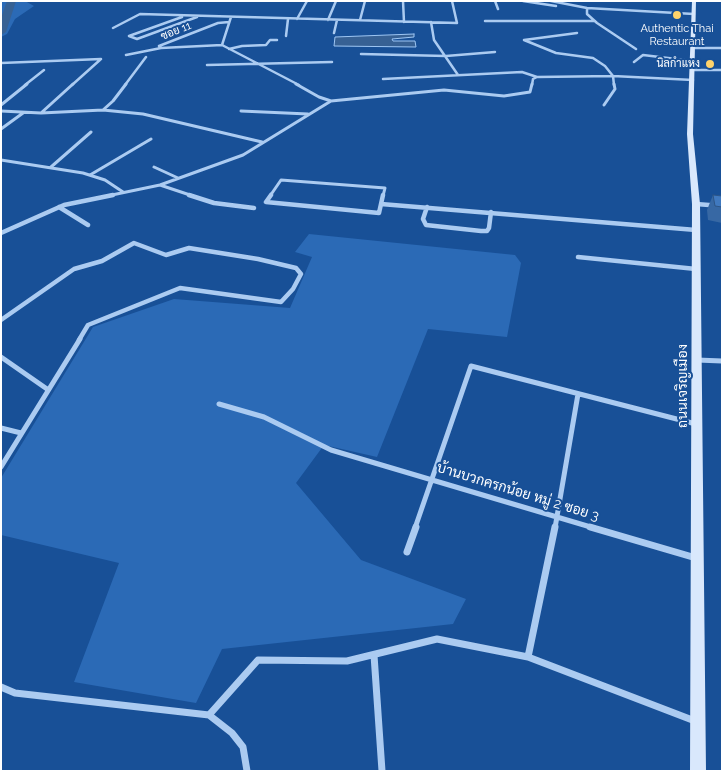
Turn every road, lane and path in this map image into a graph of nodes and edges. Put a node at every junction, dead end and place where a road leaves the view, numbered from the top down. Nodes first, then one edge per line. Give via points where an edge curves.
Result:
1 (307, 1) edge
2 (336, 1) edge
3 (365, 1) edge
4 (404, 1) edge
5 (452, 1) edge
6 (495, 1) edge
7 (523, 1) edge
8 (694, 1) edge
9 (552, 2) edge
10 (566, 6) junction
11 (587, 8) junction
12 (498, 9) dead end
13 (694, 14) junction
14 (185, 16) junction
15 (200, 16) junction
16 (231, 17) junction
17 (288, 18) junction
18 (297, 19) junction
19 (328, 20) junction
20 (337, 20) junction
21 (360, 20) junction
22 (485, 21) dead end
23 (595, 21) junction
24 (229, 22) junction
25 (404, 22) junction
26 (431, 22) junction
27 (113, 28) dead end
28 (334, 33) dead end
29 (577, 33) dead end
30 (286, 36) dead end
31 (277, 40) dead end
32 (222, 45) junction
33 (161, 48) junction
34 (693, 48) junction
35 (722, 48) edge
36 (229, 49) junction
37 (636, 49) dead end
38 (495, 52) dead end
39 (361, 54) dead end
40 (126, 55) dead end
41 (446, 56) junction
42 (146, 57) dead end
43 (1, 62) edge
44 (332, 62) dead end
45 (634, 62) dead end
46 (261, 64) junction
47 (207, 65) dead end
48 (44, 70) dead end
49 (693, 70) junction
50 (722, 70) edge
51 (458, 75) junction
52 (613, 76) junction
53 (537, 77) junction
54 (384, 79) dead end
55 (331, 101) junction
56 (1, 105) edge
57 (604, 105) dead end
58 (103, 110) junction
59 (1, 111) edge
60 (241, 111) dead end
61 (24, 112) junction
62 (41, 113) junction
63 (309, 114) junction
64 (1, 129) edge
65 (91, 132) dead end
66 (151, 139) dead end
67 (262, 142) junction
68 (1, 160) edge
69 (7, 161) junction
70 (1, 164) edge
71 (51, 167) junction
72 (154, 167) dead end
73 (90, 175) junction
74 (179, 179) junction
75 (160, 184) junction
76 (123, 192) junction
77 (381, 204) junction
78 (696, 204) junction
79 (722, 206) edge
80 (59, 207) junction
81 (427, 207) junction
82 (254, 208) dead end
83 (491, 212) junction
84 (88, 226) dead end
85 (696, 230) junction
86 (1, 233) edge
87 (578, 257) dead end
88 (696, 269) junction
89 (1, 320) edge
90 (1, 357) edge
91 (697, 360) junction
92 (722, 361) edge
93 (47, 389) junction
94 (578, 394) junction
95 (220, 404) dead end
96 (697, 424) junction
97 (1, 428) edge
98 (21, 433) junction
99 (1, 467) edge
100 (432, 479) junction
101 (557, 517) junction
102 (407, 552) dead end
103 (697, 558) junction
104 (374, 655) junction
105 (528, 657) junction
106 (1, 687) edge
107 (209, 715) junction
108 (699, 722) junction
109 (248, 771) edge
110 (382, 771) edge
111 (698, 771) edge

1 - 18 street
2 - 19 street
3 - 21 street
4 - 25 street
5 - 26 street via 457,23
6 - 12 street
7 - 10 street
8 - 13 main road, ถนนเจริญเมือง
9 - 10 street
10 - 11 street
11 - 13 street
11 - 23 street via 587,14
13 - 34 main road, ถนนเจริญเมือง
14 - 15 street
14 - 15 street via 129,36 137,39
14 - 27 street via 140,14
15 - 16 street
16 - 17 street
16 - 24 street
17 - 18 street
17 - 30 street
18 - 19 street
19 - 20 street
20 - 21 street
20 - 28 street
21 - 25 street
22 - 23 street
23 - 37 street
24 - 32 street
24 - 33 street, ซอย 11 via 218,23 159,46
25 - 26 street
26 - 41 street via 434,40
29 - 52 street via 524,40 556,53 592,58
31 - 36 street via 270,40 266,45
32 - 33 street, ซอย 11
32 - 36 street
33 - 40 street
34 - 35 street
34 - 49 main road, ถนนเจริญเมือง
36 - 46 street
38 - 41 street
39 - 41 street
41 - 51 street
42 - 58 street
43 - 62 street via 101,58
44 - 46 street
45 - 49 street via 643,55
46 - 47 street
46 - 55 street
48 - 56 street
49 - 50 street
49 - 52 street
49 - 78 main road, ถนนเจริญเมือง via 690,134
51 - 53 street via 522,72
51 - 54 street
52 - 53 street
52 - 57 street via 614,92
53 - 55 street via 533,79 530,92 524,94 504,96 437,90
55 - 63 street
58 - 62 street
58 - 67 street via 143,114
59 - 61 street
60 - 63 street
61 - 62 street
61 - 64 street
63 - 67 street
65 - 71 street
66 - 73 street
67 - 74 street via 243,155
68 - 69 street
69 - 70 street
69 - 71 street
71 - 73 street
72 - 74 street
73 - 76 street
74 - 75 street
75 - 76 street
75 - 82 street via 214,203
76 - 80 street
77 - 77 street via 385,188 281,180 266,202 379,212
77 - 81 street
78 - 79 street
78 - 85 main road, ถนนเจริญเมือง
80 - 84 street
80 - 86 street
81 - 83 street
81 - 83 street via 423,219 426,225 481,231 489,228
83 - 85 street
85 - 88 main road, ถนนเจริญเมือง
87 - 88 street
88 - 91 main road, ถนนเจริญเมือง
89 - 93 street via 74,269 102,261 128,245 138,243 166,255 186,248 198,249 258,259 300,271 301,276 286,300 278,303 180,288 88,325
90 - 93 street
91 - 92 street
91 - 96 main road, ถนนเจริญเมือง
93 - 98 street
94 - 96 street
94 - 100 street via 471,366
94 - 101 street
95 - 100 street, บ้านบวกครกน้อย หมู่ 2 ซอย 3 via 264,417 331,450
96 - 103 main road, ถนนเจริญเมือง
97 - 98 street
98 - 99 street
100 - 101 street, บ้านบวกครกน้อย หมู่ 2 ซอย 3
100 - 102 street
101 - 103 street, บ้านบวกครกน้อย หมู่ 2 ซอย 3
101 - 105 street
103 - 108 main road, ถนนเจริญเมือง
104 - 105 street via 437,639
104 - 107 street via 347,661 258,660
104 - 110 street
105 - 108 street
106 - 107 street via 15,693
107 - 109 street via 232,733 243,747
108 - 111 main road, ถนนเจริญเมือง

